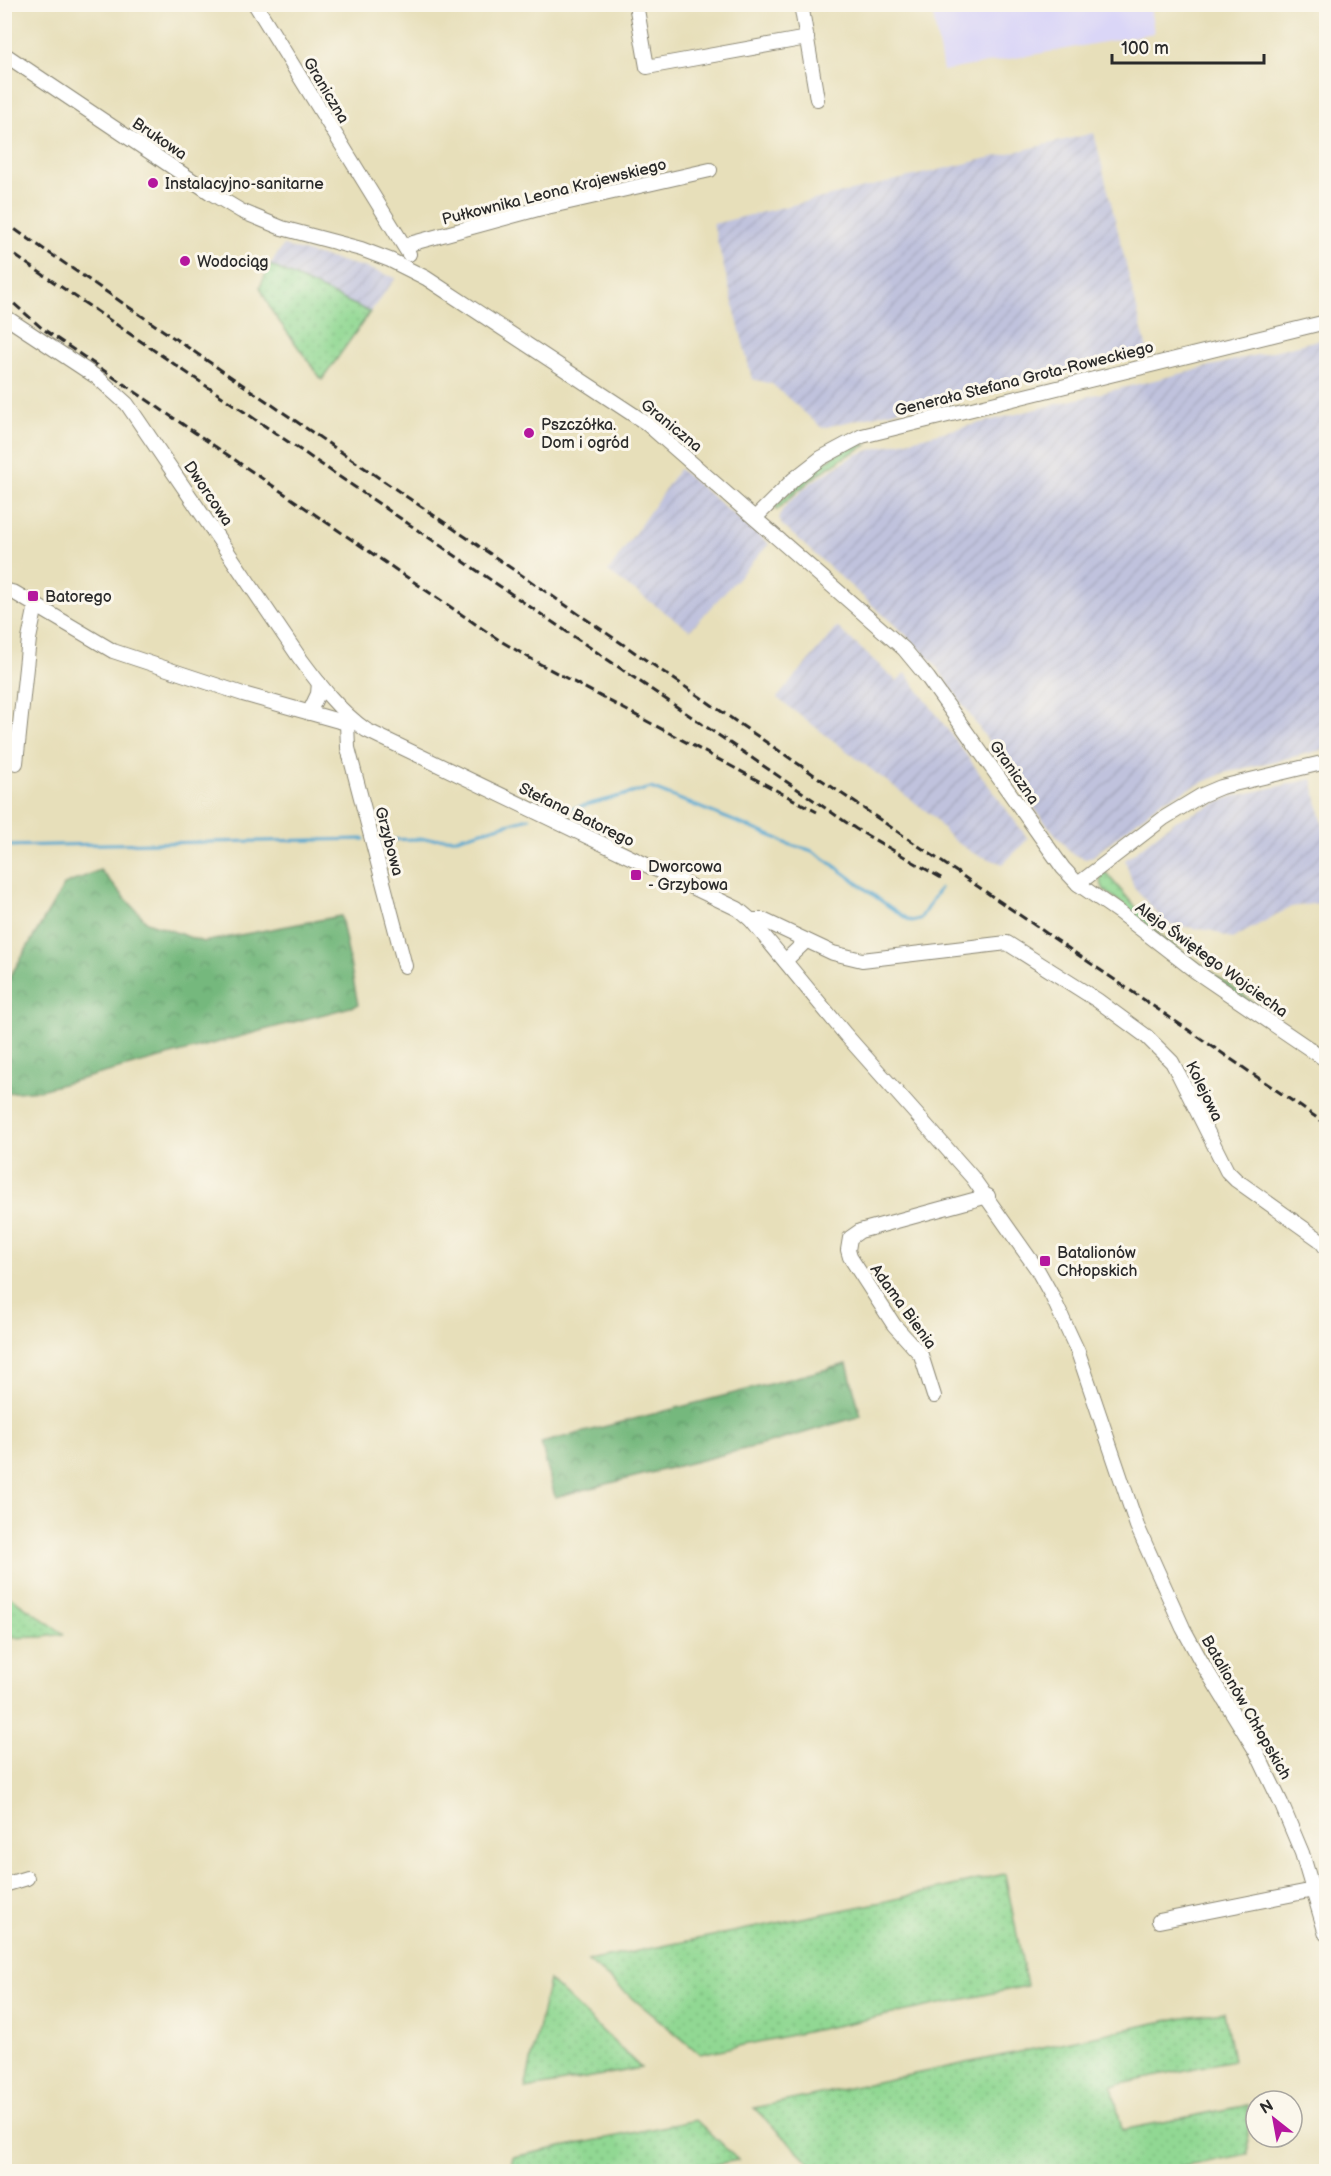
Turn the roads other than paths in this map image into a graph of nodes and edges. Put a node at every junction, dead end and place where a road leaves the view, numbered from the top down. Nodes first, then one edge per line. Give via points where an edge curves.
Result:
1 (255, 4) edge
2 (636, 4) edge
3 (801, 4) edge
4 (807, 38) junction
5 (4, 54) edge
6 (817, 99) dead end
7 (710, 170) dead end
8 (407, 247) junction
9 (406, 267) junction
10 (4, 316) edge
11 (1326, 322) edge
12 (755, 518) junction
13 (4, 590) edge
14 (36, 605) junction
15 (319, 683) junction
16 (309, 713) junction
17 (350, 722) junction
18 (1326, 762) edge
19 (16, 763) dead end
20 (1078, 884) junction
21 (751, 920) junction
22 (806, 941) junction
23 (1007, 943) joint
24 (785, 961) junction
25 (405, 966) dead end
26 (1326, 1060) edge
27 (988, 1196) junction
28 (1326, 1248) edge
29 (934, 1396) dead end
30 (27, 1878) dead end
31 (4, 1885) edge
32 (1320, 1890) edge
33 (1159, 1921) dead end
34 (1326, 1934) edge

1 - 8 street, Graniczna
2 - 4 street via 647,67
3 - 4 street
4 - 6 street
5 - 9 street, Brukowa via 241,210 282,228 362,249
7 - 8 street, Pułkownika Leona Krajewskiego via 538,209
8 - 9 street via 410,254
9 - 12 street, Graniczna via 646,423
10 - 15 street, Dworcowa via 98,378 127,404
11 - 12 street, Generała Stefana Grota-Roweckiego via 862,436 821,458
12 - 20 street, Graniczna via 904,649
13 - 14 street, Stefana Batorego
14 - 16 street, Stefana Batorego via 113,651
14 - 19 street
15 - 16 street
15 - 17 street, Dworcowa
16 - 17 street, Stefana Batorego
17 - 21 street, Stefana Batorego via 738,909
17 - 25 street, Grzybowa via 348,748
18 - 20 street via 1221,787 1203,795 1157,824
20 - 26 street, Aleja Świętego Wojciecha via 1204,978
21 - 22 street, Stefana Batorego via 763,920
21 - 24 street, Batalionów Chłopskich
22 - 23 street, Stefana Batorego via 862,960
22 - 24 street
23 - 28 street, Kolejowa via 1097,1000 1161,1049 1176,1068 1227,1171
24 - 27 street, Batalionów Chłopskich
27 - 29 street, Adama Bienia via 860,1231 850,1238 850,1257 894,1325 921,1355
27 - 32 street, Batalionów Chłopskich via 1066,1323 1144,1543 1193,1646 1269,1776
30 - 31 street
32 - 33 street
32 - 34 street, Batalionów Chłopskich

